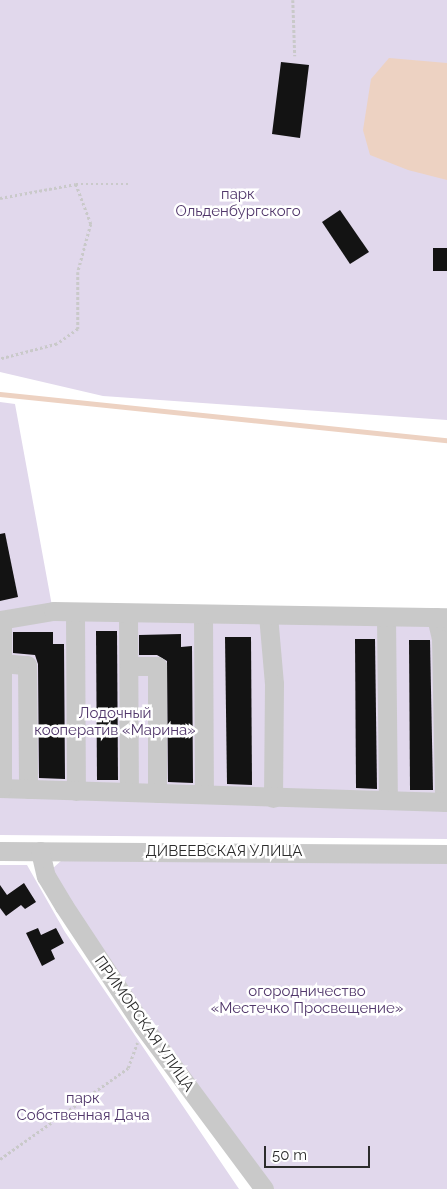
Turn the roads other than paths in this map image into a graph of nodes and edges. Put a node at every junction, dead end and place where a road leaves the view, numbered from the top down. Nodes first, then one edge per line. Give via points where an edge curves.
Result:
1 (75, 613) junction
2 (128, 613) junction
3 (203, 614) junction
4 (268, 615) junction
5 (386, 617) junction
6 (441, 617) edge
7 (1, 620) edge
8 (2, 664) junction
9 (129, 666) junction
10 (1, 788) edge
11 (28, 789) junction
12 (76, 791) junction
13 (129, 792) junction
14 (157, 793) junction
15 (204, 794) junction
16 (273, 798) junction
17 (388, 800) junction
18 (445, 802) edge
19 (0, 851) edge
20 (40, 851) junction
21 (447, 854) edge
22 (264, 1189) edge

1 - 2 street
1 - 7 street via 53,611
1 - 12 street
2 - 3 street
2 - 9 street
3 - 4 street
3 - 15 street
4 - 5 street
4 - 16 street via 274,684
5 - 6 street
5 - 17 street
6 - 18 street
7 - 8 street
8 - 10 street
8 - 11 street via 27,665
9 - 13 street
9 - 14 street via 157,666
10 - 11 street
11 - 12 street
12 - 13 street
13 - 14 street
14 - 15 street
15 - 16 street
16 - 17 street
17 - 18 street
19 - 20 street, ДИВЕЕВСКАЯ УЛИЦА
20 - 21 street, ДИВЕЕВСКАЯ УЛИЦА
20 - 22 street, ПРИМОРСКАЯ УЛИЦА via 43,868 64,906 143,1026

